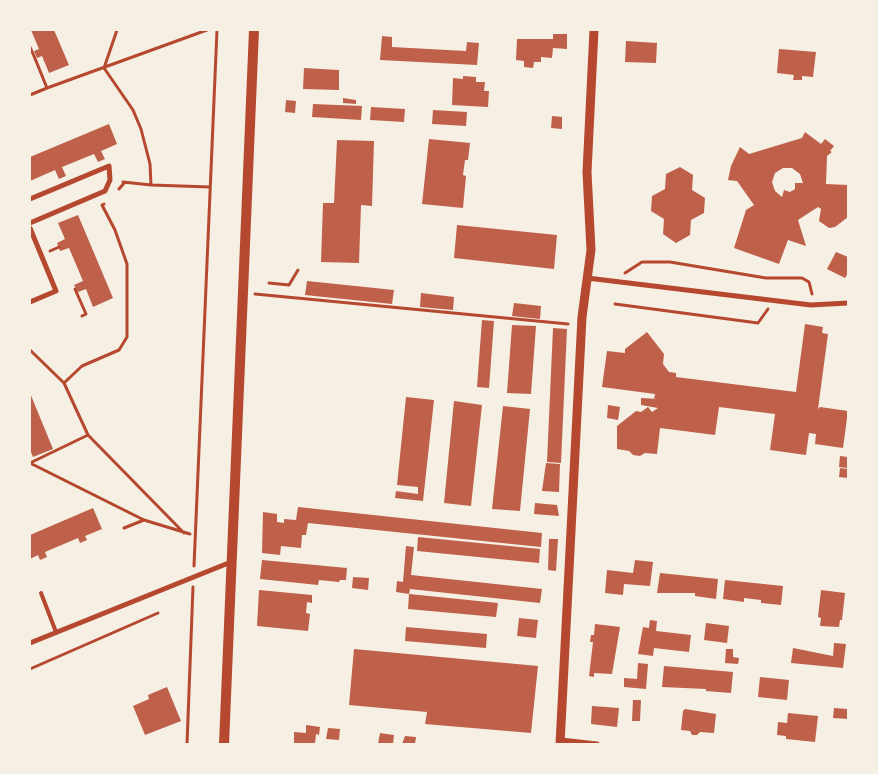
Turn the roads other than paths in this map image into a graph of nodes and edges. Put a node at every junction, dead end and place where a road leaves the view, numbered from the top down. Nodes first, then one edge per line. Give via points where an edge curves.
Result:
1 (254, 30) edge
2 (594, 30) edge
3 (30, 199) edge
4 (30, 223) edge
5 (30, 228) edge
6 (587, 278) junction
7 (30, 302) edge
8 (848, 303) edge
9 (232, 561) junction
10 (41, 593) dead end
11 (56, 632) junction
12 (30, 643) edge
13 (560, 742) edge
14 (224, 744) edge
15 (596, 744) edge

1 - 9 main road
2 - 6 street via 587,172 591,250
3 - 4 street via 109,166 110,180 106,191
5 - 7 street via 56,291
6 - 8 street via 811,305
6 - 13 street via 582,317
9 - 11 street
9 - 14 main road
10 - 11 lane
11 - 12 street
13 - 15 street

